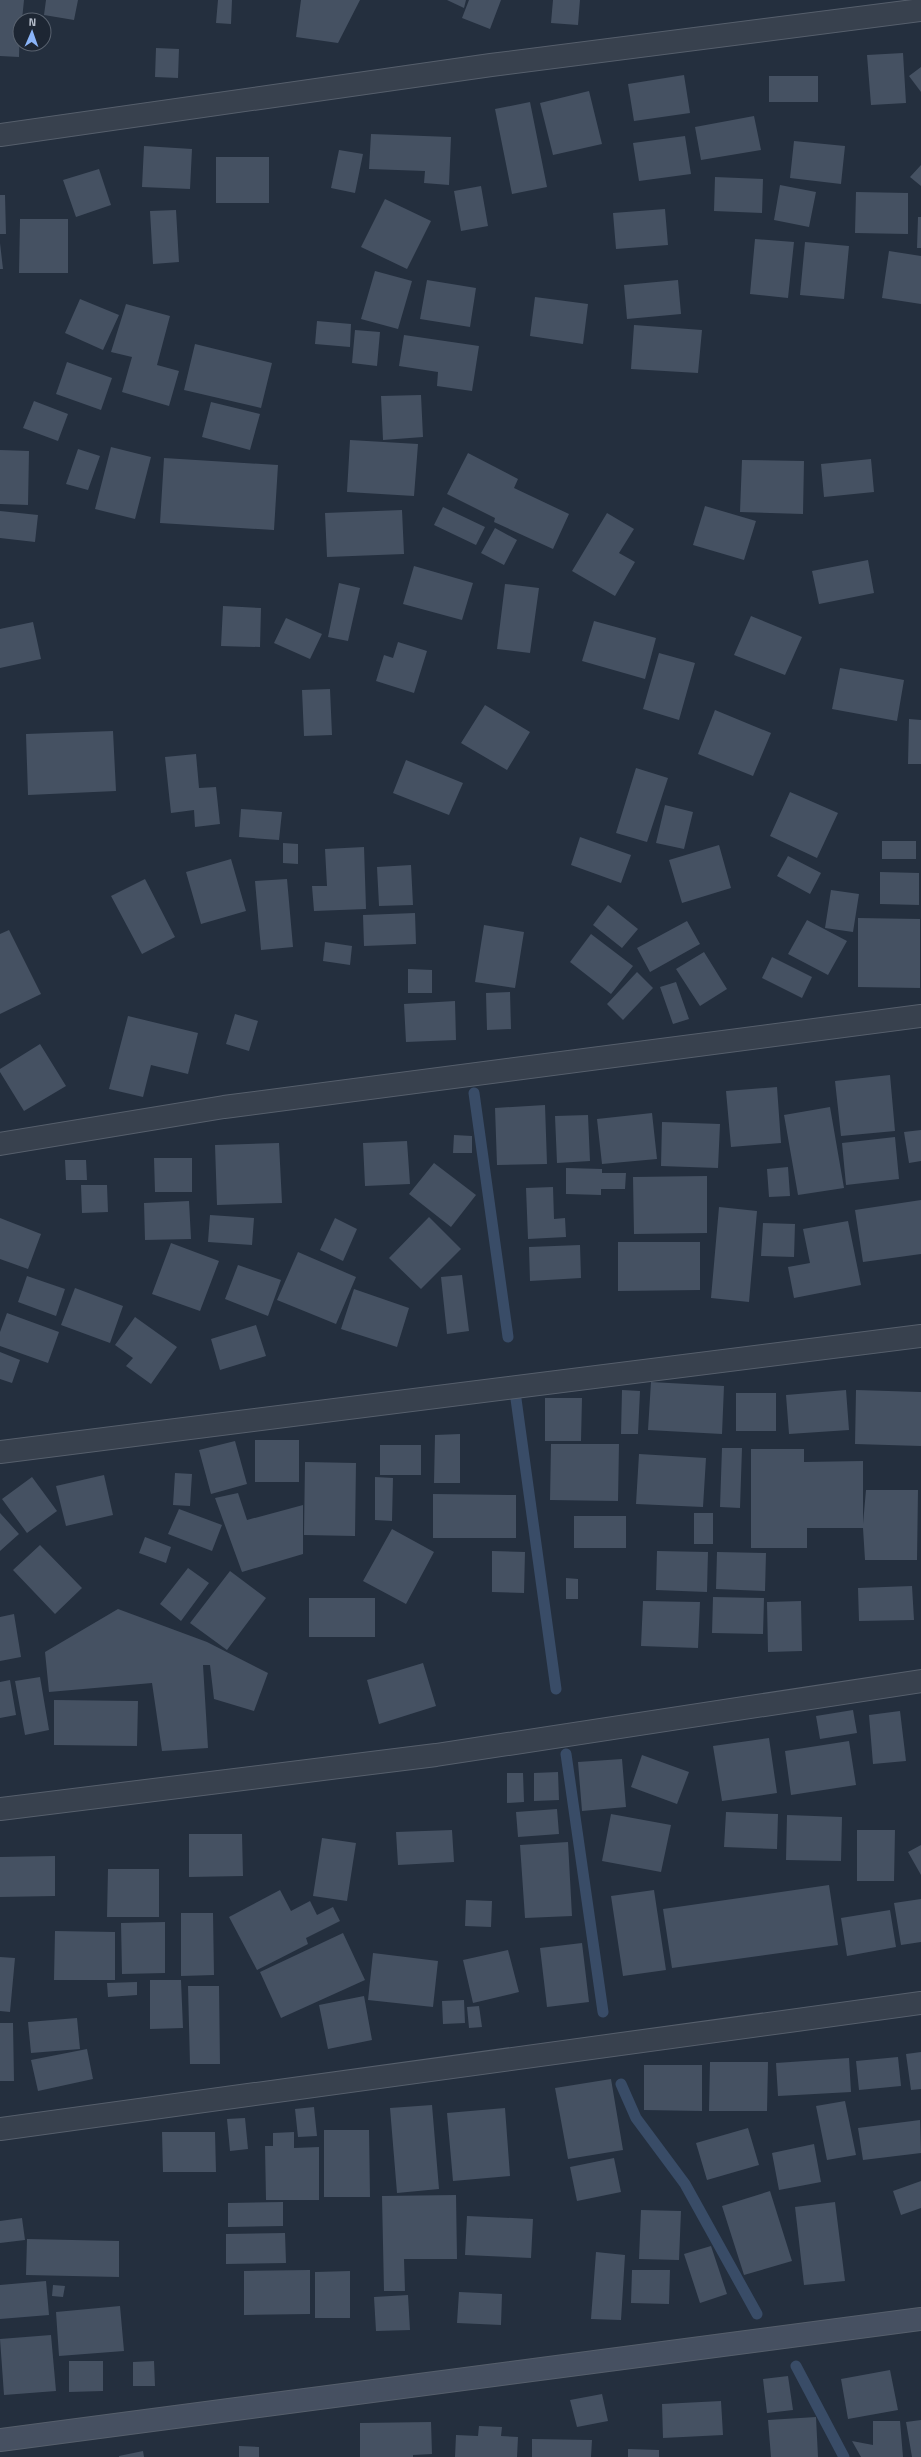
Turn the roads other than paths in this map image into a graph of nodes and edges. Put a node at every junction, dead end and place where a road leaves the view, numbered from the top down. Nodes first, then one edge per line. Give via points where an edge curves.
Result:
1 (921, 10) edge
2 (0, 135) edge
3 (921, 1016) edge
4 (0, 1144) edge
5 (921, 1336) edge
6 (0, 1452) edge
7 (921, 1682) edge
8 (0, 1809) edge
9 (921, 2003) edge
10 (0, 2129) edge
11 (921, 2319) edge
12 (0, 2440) edge

1 - 2 street via 491,65
3 - 4 street via 224,1107
5 - 6 street
7 - 8 street via 436,1755
9 - 10 street
11 - 12 street

